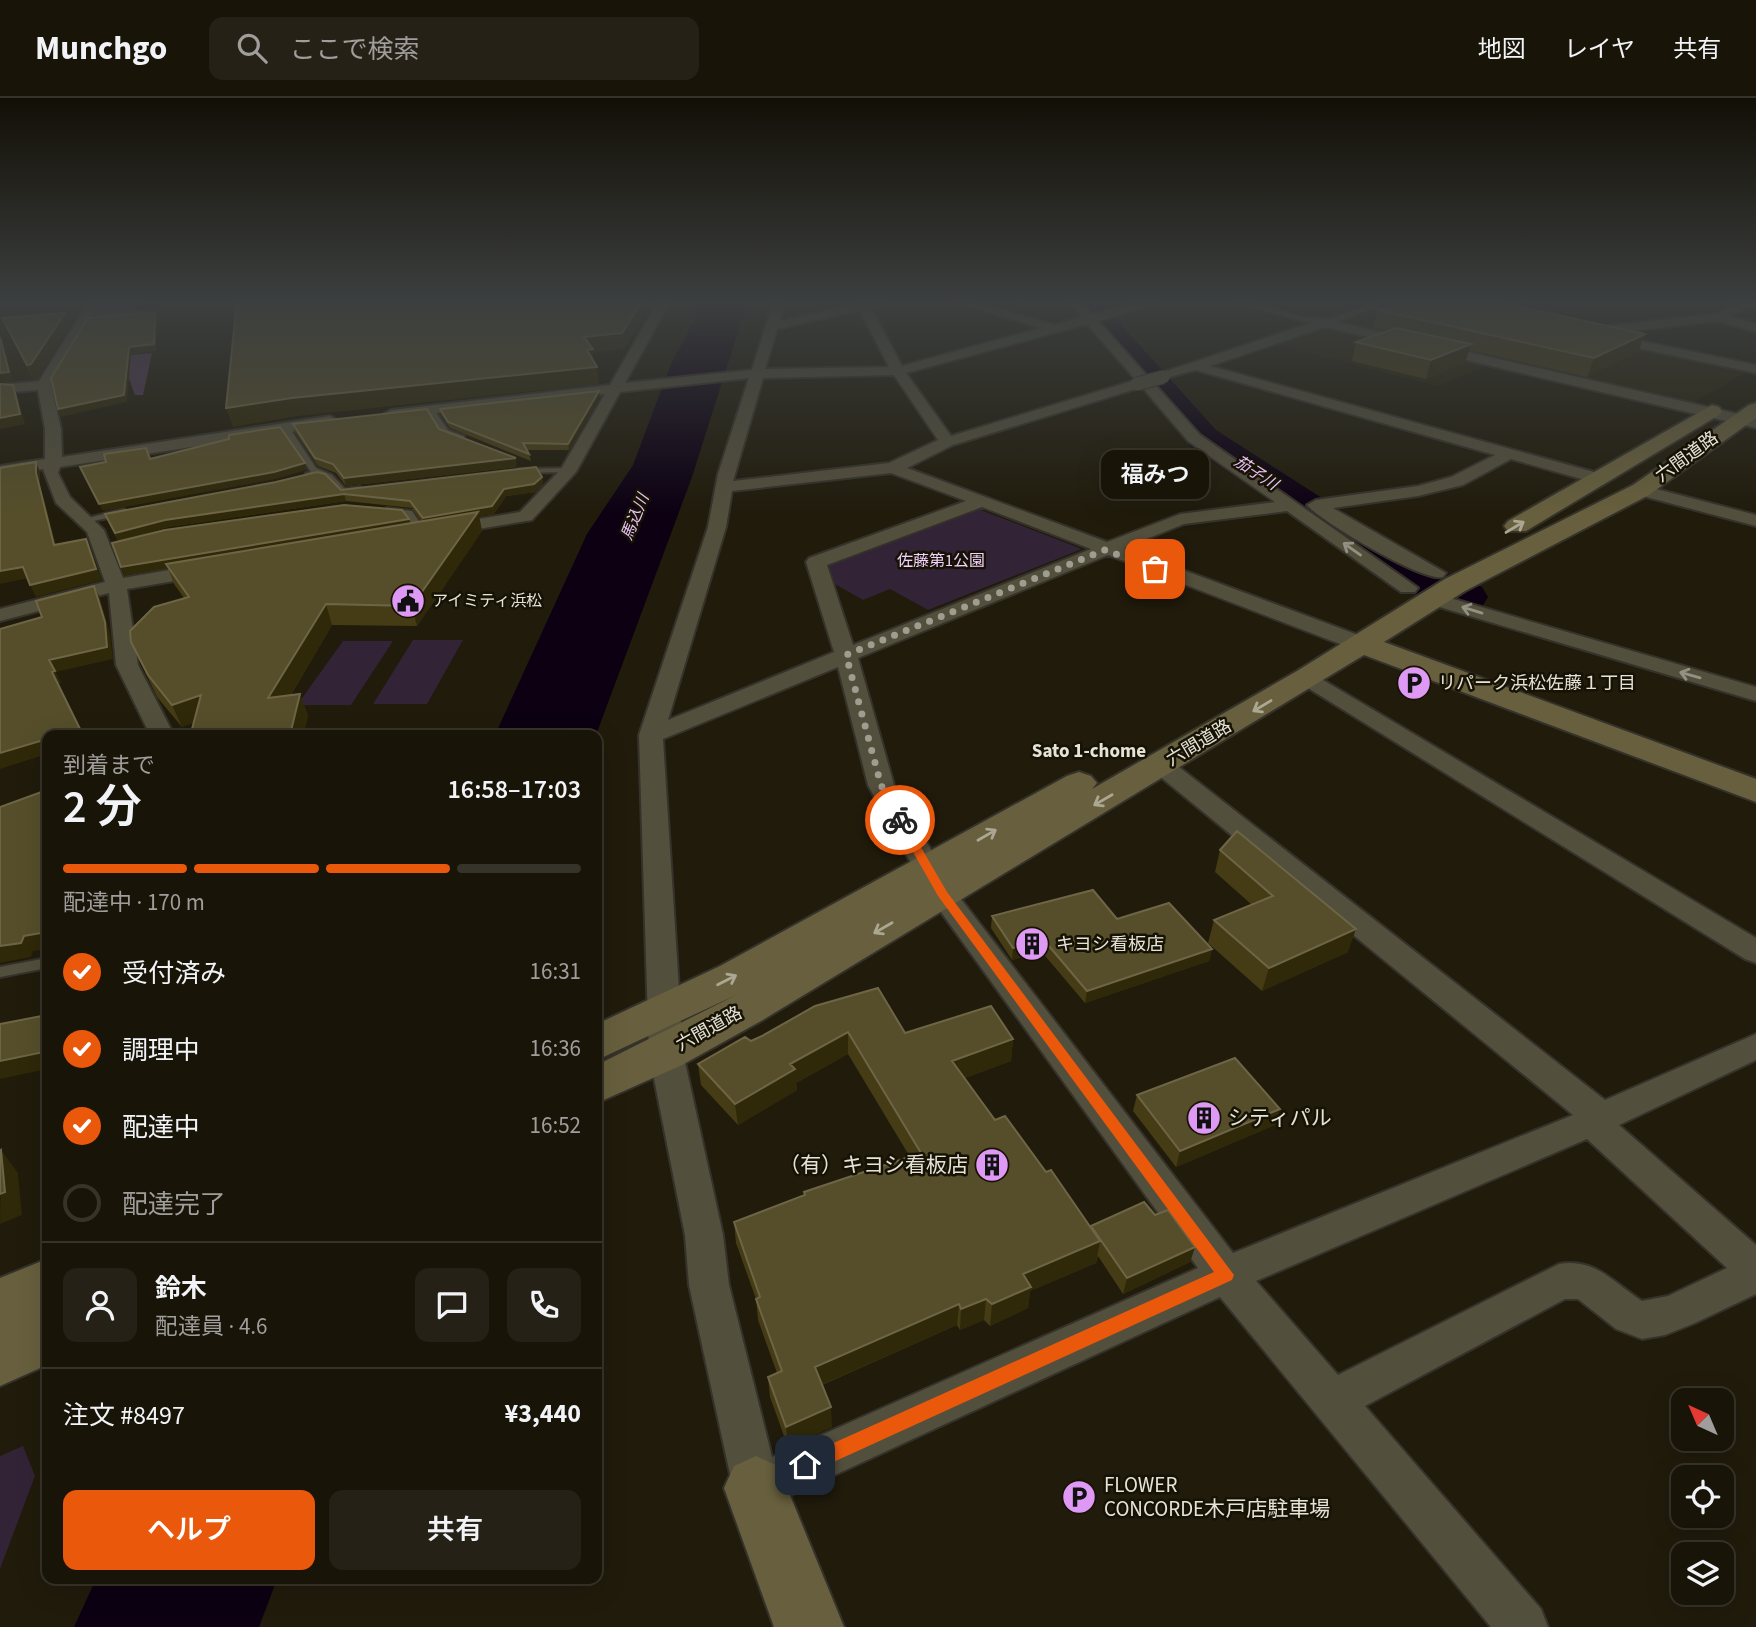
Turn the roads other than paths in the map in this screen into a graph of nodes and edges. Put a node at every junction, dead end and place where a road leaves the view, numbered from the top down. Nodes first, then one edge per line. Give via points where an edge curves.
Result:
1 (52, 371) edge
2 (630, 371) edge
3 (848, 371) edge
4 (899, 371) edge
5 (1134, 371) edge
6 (1179, 371) edge
7 (1214, 371) edge
8 (1533, 371) edge
9 (750, 374) junction
10 (1756, 384) edge
11 (44, 385) junction
12 (0, 389) edge
13 (621, 389) junction
14 (430, 410) junction
15 (1709, 412) junction
16 (377, 416) edge
17 (1750, 417) edge
18 (351, 418) edge
19 (284, 426) junction
20 (468, 441) edge
21 (947, 442) junction
22 (1509, 454) junction
23 (514, 459) edge
24 (53, 464) junction
25 (893, 468) junction
26 (538, 469) junction
27 (569, 470) junction
28 (0, 471) edge
29 (512, 472) edge
30 (319, 473) junction
31 (1599, 479) junction
32 (292, 480) edge
33 (724, 487) junction
34 (369, 489) edge
35 (1641, 490) junction
36 (980, 502) junction
37 (1289, 506) junction
38 (372, 509) edge
39 (138, 510) edge
40 (84, 520) junction
41 (1756, 522) edge
42 (415, 534) joint
43 (1105, 550) junction
44 (222, 567) edge
45 (1433, 584) junction
46 (116, 585) junction
47 (0, 615) edge
48 (1331, 634) junction
49 (1362, 644) junction
50 (846, 655) junction
51 (1756, 674) edge
52 (1308, 678) junction
53 (1756, 694) edge
54 (160, 730) edge
55 (651, 735) junction
56 (1161, 765) junction
57 (1756, 791) edge
58 (935, 881) junction
59 (1756, 952) edge
60 (42, 964) edge
61 (0, 972) edge
62 (1756, 1046) edge
63 (630, 1049) edge
64 (1597, 1120) junction
65 (1756, 1272) edge
66 (1226, 1275) junction
67 (39, 1303) edge
68 (0, 1358) edge
69 (1331, 1401) junction
70 (755, 1488) junction
71 (809, 1627) edge
72 (1522, 1627) edge

1 - 11 street
2 - 13 street
3 - 9 street
4 - 21 street
5 - 37 street via 1194,438
6 - 21 street, bridge
7 - 22 street
8 - 15 street
9 - 13 street
9 - 33 street
10 - 15 street, 六間道路
11 - 12 street
11 - 24 street via 53,429
13 - 14 street
13 - 27 street
14 - 16 street
14 - 20 lane via 445,432
15 - 17 street
15 - 31 street, 六間道路
17 - 35 street, 六間道路
18 - 19 street
19 - 24 street
19 - 30 lane
21 - 25 street
22 - 31 street
22 - 45 street via 1457,481 1316,506 1416,566
23 - 26 lane
24 - 28 street
24 - 40 street via 50,473 62,499
25 - 33 street
25 - 36 street
26 - 27 lane
26 - 29 lane
27 - 42 street via 526,516
30 - 32 lane
30 - 34 lane via 332,477 344,496
45 -> 31 street, 六間道路
33 - 55 street via 717,527
35 - 41 street
35 - 45 street, 六間道路
36 - 43 street
36 - 50 street via 816,562
37 - 43 street via 1181,519
45 -> 37 street
38 - 42 lane via 409,513
39 - 40 lane
40 - 46 street via 109,547
43 - 48 street
43 - 50 street
44 - 46 street
45 - 48 street, 六間道路
45 - 49 street, 六間道路
45 - 51 street
53 -> 45 street
46 - 47 street
46 - 54 street via 127,665
48 - 49 street
58 -> 48 street, 六間道路
49 - 52 street, 六間道路
49 - 57 street
50 - 55 street
50 - 58 street via 881,785
52 -> 56 street, 六間道路
52 - 59 street
55 - 63 street
56 -> 58 street, 六間道路
56 - 64 street
58 - 63 street, 六間道路
58 - 66 street
60 - 61 lane
62 - 64 street
63 - 70 street via 704,1235 709,1285
64 - 65 street
64 - 66 street
65 - 69 street via 1661,1318 1643,1320 1574,1277
66 - 69 street
66 - 70 street
67 - 68 street
69 - 72 street
70 - 71 street

